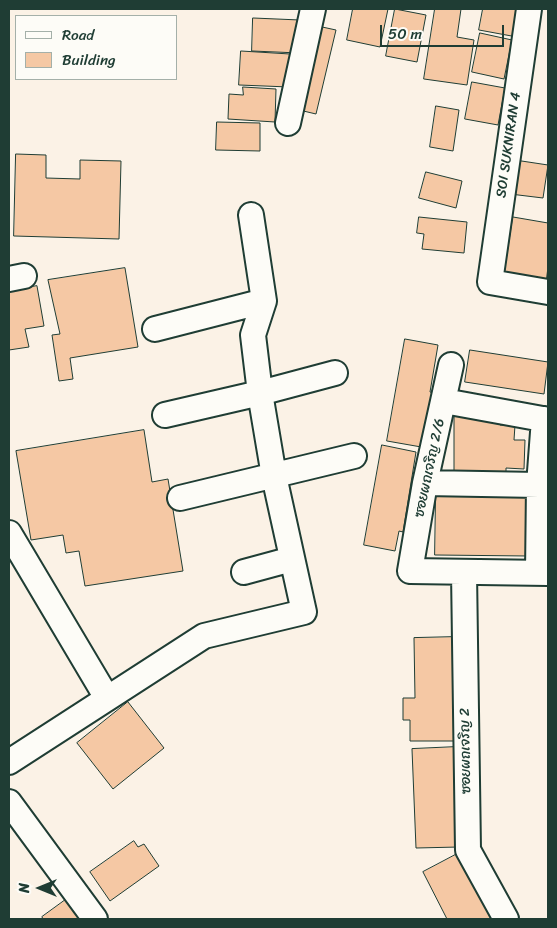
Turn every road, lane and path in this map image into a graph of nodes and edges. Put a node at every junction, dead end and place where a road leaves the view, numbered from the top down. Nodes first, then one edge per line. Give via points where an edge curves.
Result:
1 (313, 9) edge
2 (529, 9) edge
3 (288, 123) dead end
4 (251, 215) dead end
5 (548, 292) edge
6 (264, 301) junction
7 (155, 329) dead end
8 (451, 365) dead end
9 (335, 373) dead end
10 (260, 393) junction
11 (444, 401) junction
12 (165, 415) dead end
13 (546, 419) edge
14 (354, 456) dead end
15 (274, 476) junction
16 (425, 483) junction
17 (539, 485) junction
18 (180, 498) dead end
19 (9, 533) edge
20 (292, 559) junction
21 (244, 572) dead end
22 (464, 572) junction
23 (543, 573) edge
24 (107, 698) junction
25 (9, 762) edge
26 (9, 802) edge
27 (95, 919) edge
28 (506, 919) edge

1 - 3 street
2 - 5 street, SOI SUKNIRAN 4 via 490,282
4 - 6 street
6 - 7 street
6 - 10 street via 253,335
8 - 11 street, ซอยผถเจริญ 2/6
9 - 10 street
10 - 12 street
10 - 15 street
11 - 13 street
11 - 16 street, ซอยผถเจริญ 2/6
13 - 17 street
14 - 15 street
15 - 18 street
15 - 20 street
16 - 17 street
16 - 22 street, ซอยผถเจริญ 2/6 via 410,571
17 - 23 street
19 - 24 street
20 - 21 street
20 - 24 street via 304,612 204,636
22 - 23 street
22 - 28 street, ซอยผถเจริญ 2 via 468,850
24 - 25 street
26 - 27 street

